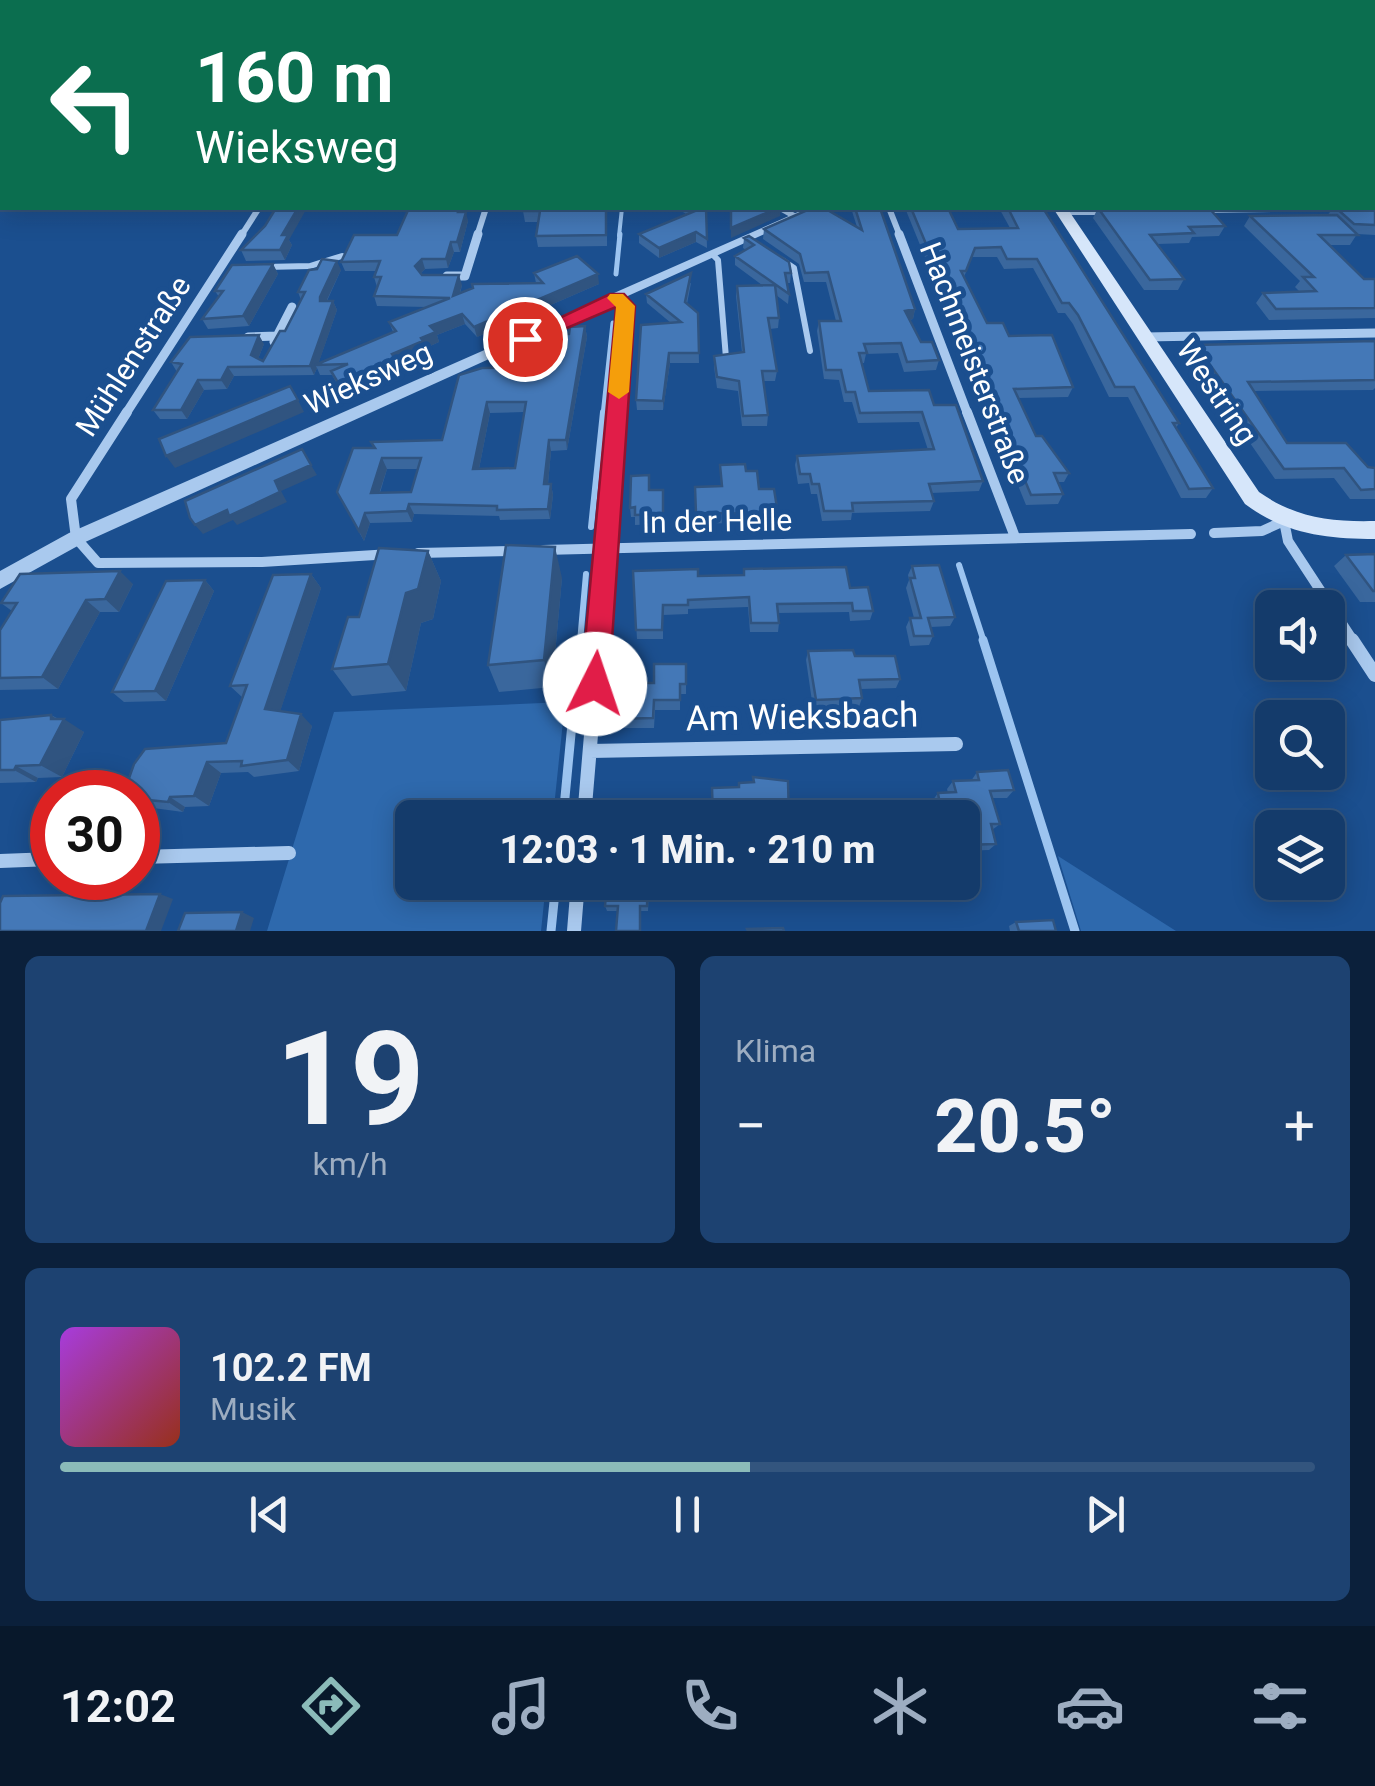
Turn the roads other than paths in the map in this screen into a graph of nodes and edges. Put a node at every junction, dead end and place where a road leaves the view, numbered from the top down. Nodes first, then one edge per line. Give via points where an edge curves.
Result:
1 (258, 210) edge
2 (485, 210) edge
3 (890, 210) edge
4 (1062, 210) edge
5 (788, 212) edge
6 (1121, 212) edge
7 (712, 255) junction
8 (342, 256) edge
9 (779, 258) edge
10 (238, 267) edge
11 (256, 267) edge
12 (220, 268) junction
13 (426, 276) edge
14 (617, 298) junction
15 (292, 307) edge
16 (1375, 333) edge
17 (277, 336) junction
18 (243, 337) edge
19 (1145, 337) junction
20 (175, 338) junction
21 (192, 338) edge
22 (270, 350) edge
23 (810, 351) dead end
24 (726, 358) edge
25 (1284, 521) junction
26 (1375, 530) edge
27 (1191, 534) dead end
28 (1214, 534) dead end
29 (1014, 537) junction
30 (76, 538) junction
31 (606, 548) junction
32 (0, 582) edge
33 (1375, 675) edge
34 (956, 744) dead end
35 (590, 752) junction
36 (586, 800) edge
37 (289, 853) dead end
38 (160, 856) edge
39 (30, 859) edge
40 (0, 860) edge
41 (577, 900) edge
42 (574, 931) edge

1 - 12 street, Mühlenstraße
2 - 13 street via 465,276
3 - 29 street, Hachmeisterstraße
4 - 6 street
4 - 19 main road, Westring
5 - 7 street, Wieksweg via 757,244
7 - 14 street, Wieksweg
7 - 24 lane via 718,260
8 - 11 lane via 310,266
9 - 23 lane via 794,268
10 - 12 lane
12 - 20 street, Mühlenstraße
14 - 30 street, Wieksweg
14 - 31 street via 626,306
15 - 17 street
16 - 19 street
17 - 18 street
17 - 22 street
19 - 25 main road, Westring via 1252,498
20 - 21 street
20 - 30 street, Mühlenstraße via 71,499
25 - 26 main road, Westring via 1326,532
25 - 28 street via 1262,531
25 - 33 street via 1288,540
27 - 29 street, In der Helle
29 - 31 street, In der Helle
30 - 31 street, In der Helle via 98,564
30 - 32 street, Wieksweg
31 - 35 street
34 - 35 street, Am Wieksbach
35 - 36 street
37 - 38 street
39 - 40 street
41 - 42 street

